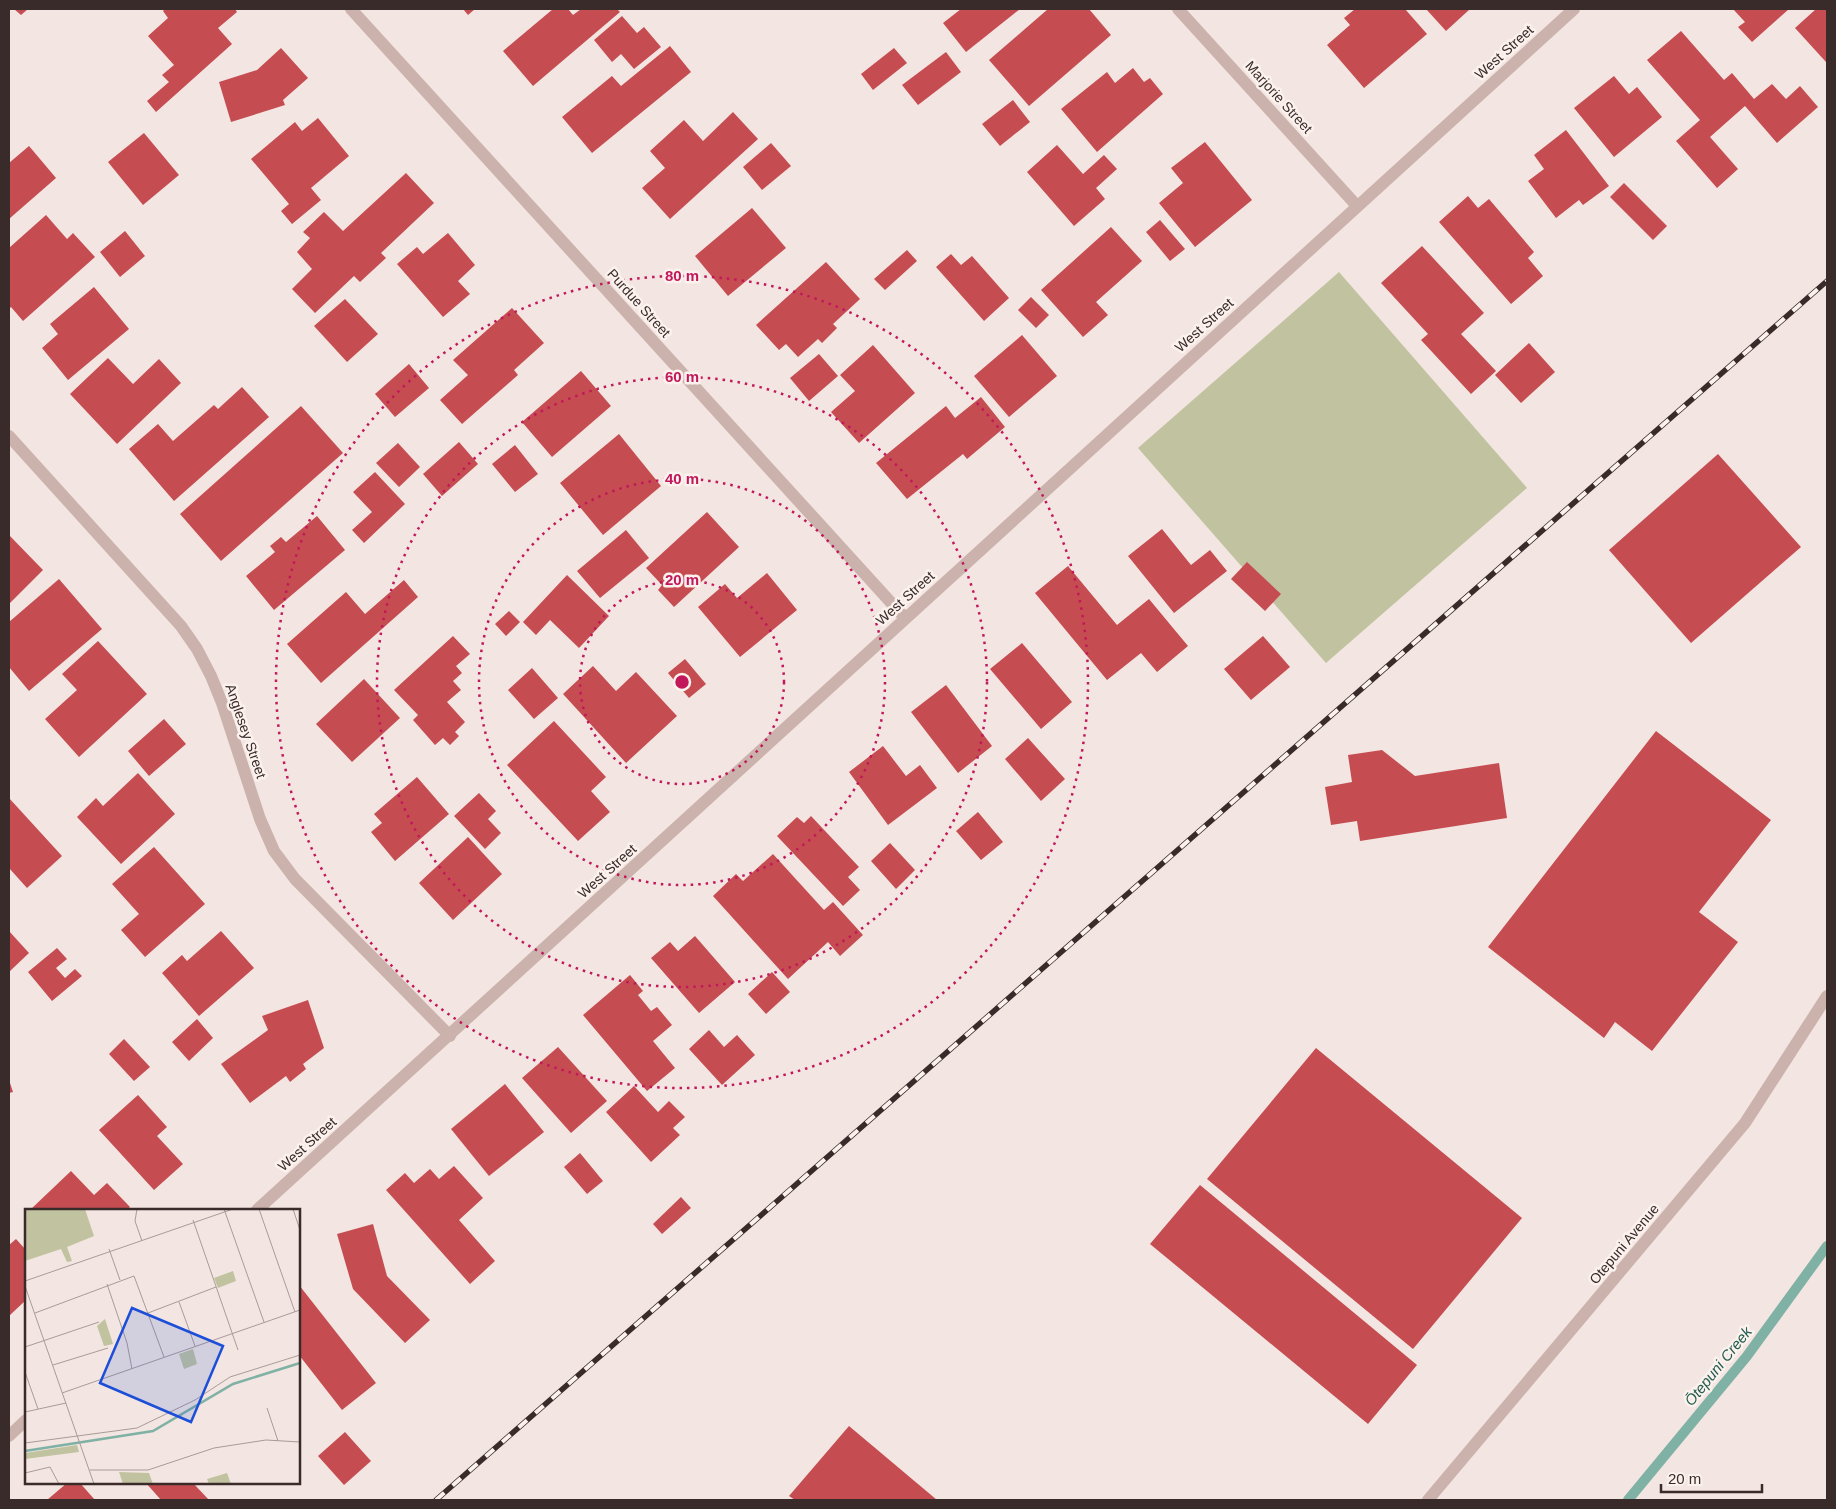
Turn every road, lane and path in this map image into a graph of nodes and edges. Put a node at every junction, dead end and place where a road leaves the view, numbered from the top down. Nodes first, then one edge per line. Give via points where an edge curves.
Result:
1 (351, 9) edge
2 (1178, 9) edge
3 (1574, 9) edge
4 (1357, 206) junction
5 (9, 436) edge
6 (905, 618) junction
7 (1827, 996) edge
8 (450, 1036) junction
9 (258, 1209) edge
10 (25, 1421) edge
11 (9, 1436) edge
12 (1428, 1500) edge

1 - 6 street, Purdue Street
2 - 4 street, Marjorie Street
3 - 4 street, West Street
4 - 6 street, West Street
5 - 8 street, Anglesey Street via 181,626 196,649 222,703 260,819 274,851 294,879
6 - 8 street, West Street
7 - 12 street, Otepuni Avenue via 1745,1123
8 - 9 street, West Street
10 - 11 street

